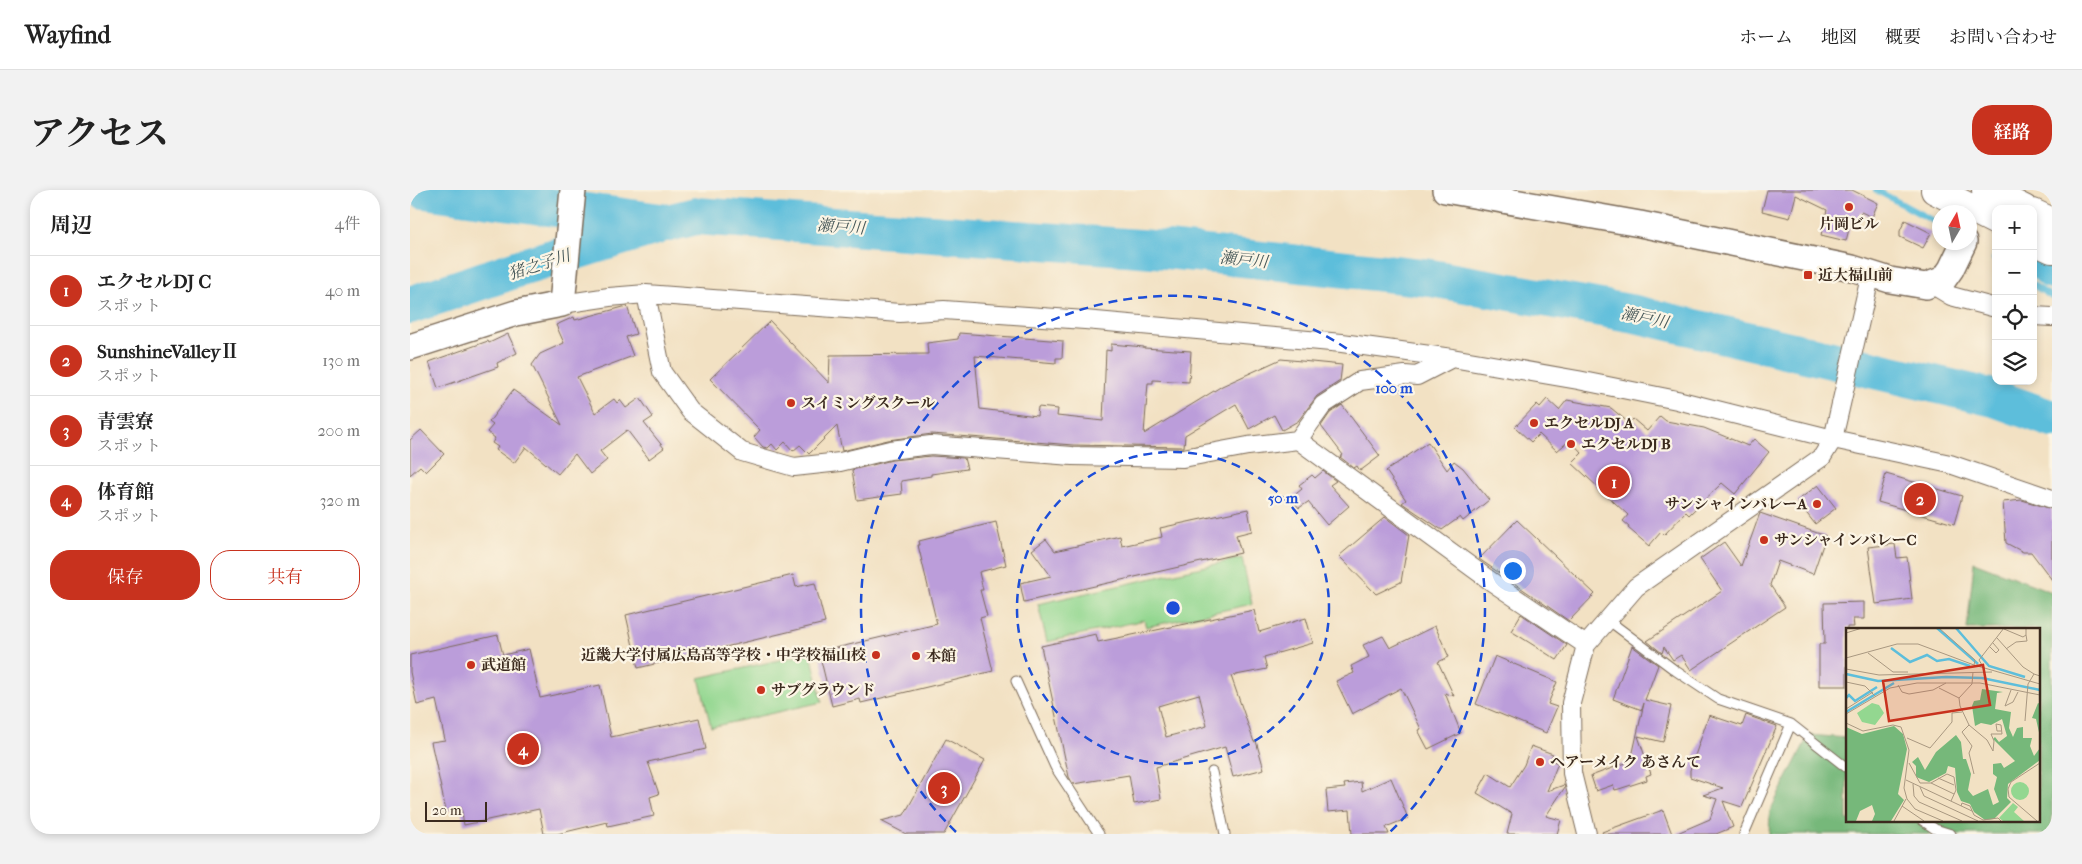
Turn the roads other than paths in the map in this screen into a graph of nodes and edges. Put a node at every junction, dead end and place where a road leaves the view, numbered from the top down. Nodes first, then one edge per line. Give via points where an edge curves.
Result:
1 (573, 190) edge
2 (1446, 190) edge
3 (1935, 190) edge
4 (1992, 206) edge
5 (2037, 215) edge
6 (2052, 222) edge
7 (2037, 242) edge
8 (2052, 249) edge
9 (1960, 250) edge
10 (1869, 284) junction
11 (1933, 285) junction
12 (646, 294) junction
13 (563, 297) junction
14 (1992, 307) edge
15 (2037, 316) edge
16 (2052, 317) edge
17 (410, 347) edge
18 (1452, 358) junction
19 (1834, 435) junction
20 (1298, 440) junction
21 (2052, 499) edge
22 (1608, 620) junction
23 (1586, 645) junction
24 (1016, 681) dead end
25 (1791, 724) junction
26 (1846, 767) edge
27 (1212, 772) dead end
28 (1925, 822) edge
29 (1099, 834) edge
30 (1225, 834) edge
31 (1587, 834) edge
32 (1744, 834) edge
33 (1951, 834) edge

1 - 13 street
2 - 10 street via 1640,224
3 - 4 highway
5 - 6 highway
7 - 8 highway
9 - 11 street via 1948,274
10 - 11 street
10 - 19 street
11 - 14 street via 1951,296
12 - 13 street
12 - 18 street via 900,313 944,310 1075,319 1342,343
12 - 20 street via 662,372 690,411 742,452 794,467 931,445 1072,456 1182,458
13 - 17 street
15 - 16 street
18 - 19 street via 1578,380
18 - 20 street via 1417,376 1360,381 1323,406
19 - 21 street via 1950,464
19 - 22 street via 1822,457 1636,588
20 - 23 street via 1492,582
22 - 23 street
22 - 25 lane via 1718,699
23 - 31 street via 1572,702 1572,773
24 - 29 lane via 1055,767
25 - 26 lane
25 - 32 lane
27 - 30 lane
28 - 33 lane

